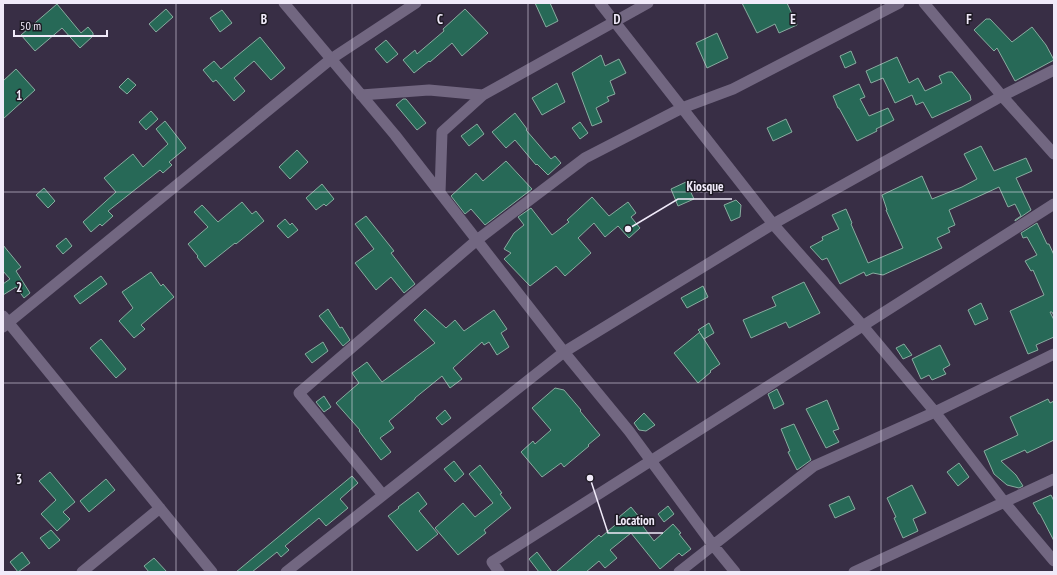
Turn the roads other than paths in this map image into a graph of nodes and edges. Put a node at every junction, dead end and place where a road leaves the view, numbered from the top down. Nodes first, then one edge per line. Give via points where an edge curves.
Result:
1 (284, 3) edge
2 (416, 3) edge
3 (600, 3) edge
4 (648, 3) edge
5 (899, 3) edge
6 (924, 3) edge
7 (615, 21) junction
8 (331, 59) junction
9 (1054, 70) edge
10 (361, 95) junction
11 (483, 95) junction
12 (1002, 96) junction
13 (682, 108) junction
14 (1054, 154) edge
15 (440, 193) junction
16 (1054, 204) edge
17 (773, 224) junction
18 (477, 240) junction
19 (5, 322) edge
20 (863, 326) junction
21 (564, 352) junction
22 (1054, 354) edge
23 (935, 412) junction
24 (650, 461) junction
25 (1054, 479) edge
26 (383, 495) junction
27 (1005, 503) junction
28 (160, 508) junction
29 (713, 545) junction
30 (1054, 561) edge
31 (82, 572) edge
32 (212, 572) edge
33 (286, 572) edge
34 (499, 572) edge
35 (679, 572) edge
36 (735, 572) edge
37 (854, 572) edge

1 - 8 street
2 - 8 street
3 - 7 street
4 - 7 street
5 - 13 street via 733,89
6 - 12 street
7 - 11 street
7 - 13 street
8 - 10 street
8 - 19 street
9 - 12 street
10 - 11 street via 429,90
10 - 15 street
11 - 15 street via 442,132
12 - 14 street
12 - 17 street
13 - 17 street
13 - 18 street via 585,158
15 - 18 street
16 - 20 street
17 - 20 street
17 - 21 street
18 - 21 street
18 - 26 street via 299,393
19 - 28 street
20 - 23 street
20 - 24 street
21 - 24 street via 629,431
21 - 26 street
22 - 23 street
23 - 27 street
23 - 29 street via 814,466
24 - 29 street
24 - 34 street via 492,562
25 - 27 street
26 - 33 street
27 - 30 street
27 - 37 street
28 - 31 street
28 - 32 street
29 - 35 street
29 - 36 street

